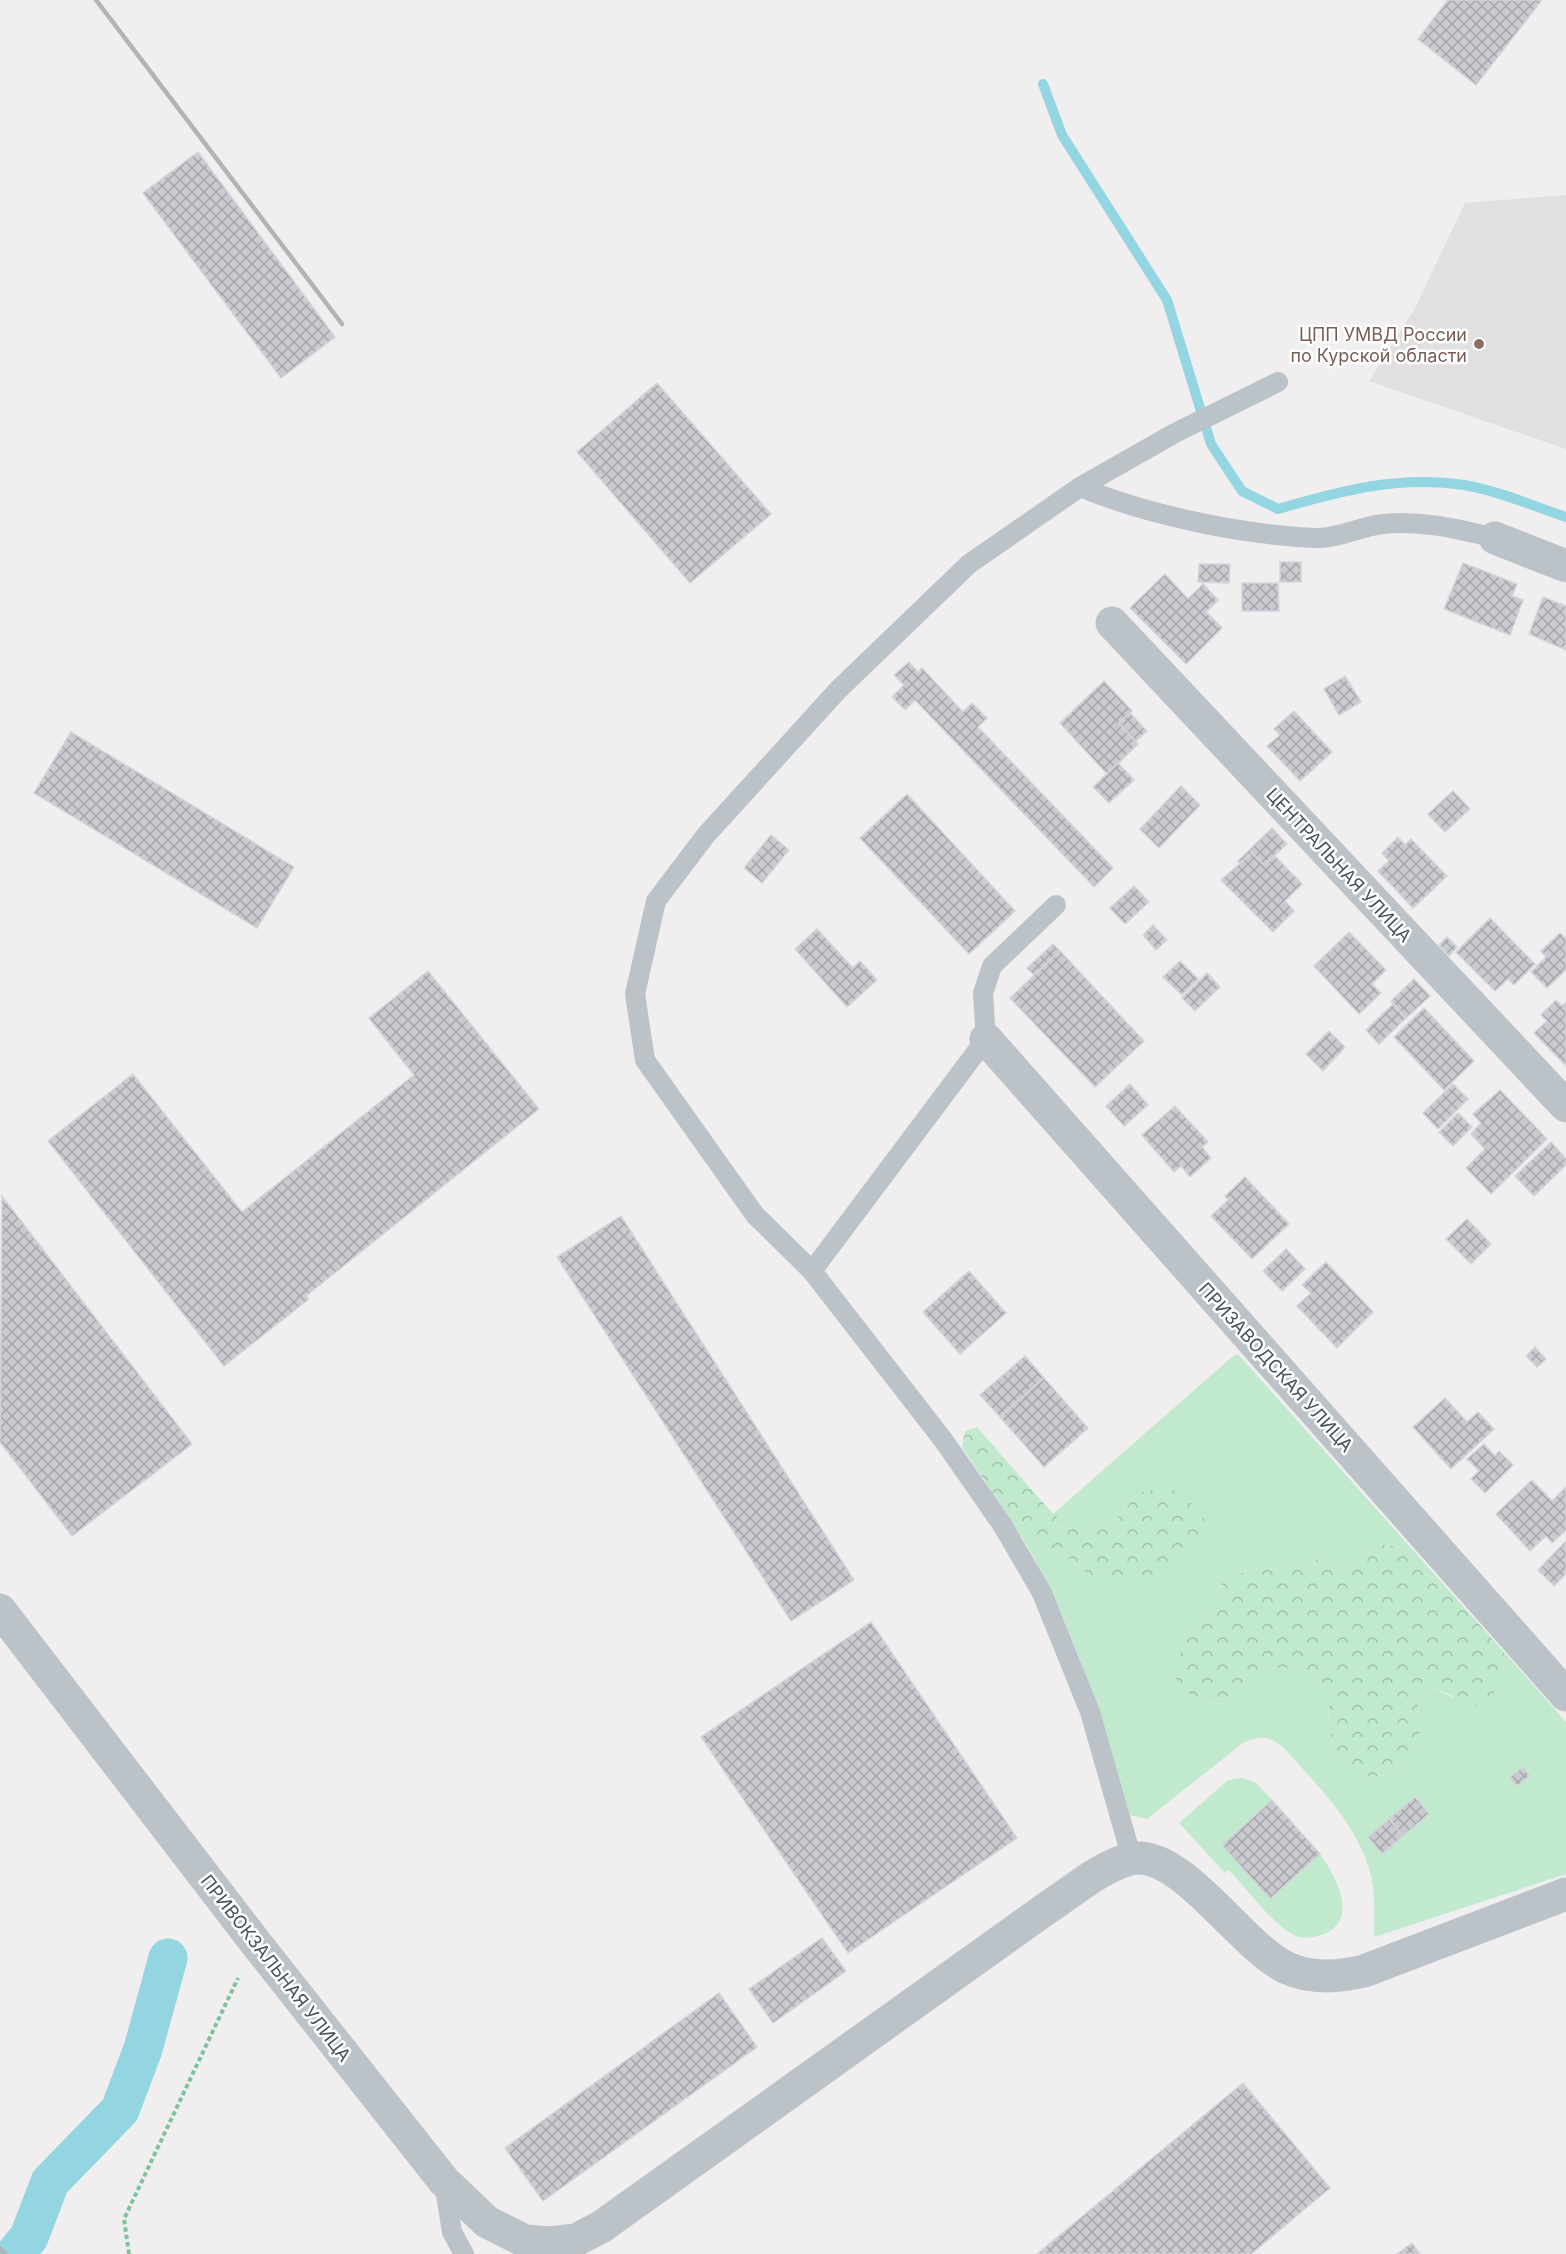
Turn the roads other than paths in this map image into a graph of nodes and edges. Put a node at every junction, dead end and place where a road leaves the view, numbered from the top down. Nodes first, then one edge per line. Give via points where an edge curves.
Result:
1 (1278, 382) dead end
2 (1080, 487) junction
3 (1495, 538) joint
4 (1566, 566) edge
5 (1112, 623) dead end
6 (1056, 905) dead end
7 (986, 1039) junction
8 (1566, 1106) edge
9 (812, 1271) junction
10 (0, 1610) edge
11 (1566, 1695) edge
12 (1132, 1859) junction
13 (1566, 1894) edge
14 (444, 2181) junction
15 (464, 2254) edge

1 - 2 lane via 1175,433
2 - 3 lane via 1115,501 1236,529 1318,538 1382,524 1435,524
2 - 9 lane via 969,564 838,690 706,835 656,901 635,994 645,1060 755,1215
3 - 4 street
5 - 8 street, ЦЕНТРАЛЬНАЯ УЛИЦА
6 - 7 lane via 992,966 983,993
7 - 9 lane
7 - 11 street, ПРИЗАВОДСКАЯ УЛИЦА
9 - 12 lane via 944,1441 1003,1526 1042,1593 1090,1712
10 - 14 street, ПРИВОКЗАЛЬНАЯ УЛИЦА
12 - 13 street via 1153,1860 1173,1868 1254,1947 1288,1968 1316,1975 1343,1976 1364,1971
12 - 14 street, ПРИВОКЗАЛЬНАЯ УЛИЦА via 1110,1866 1047,1908 601,2227 576,2240 525,2241 487,2222
14 - 15 lane via 452,2232

